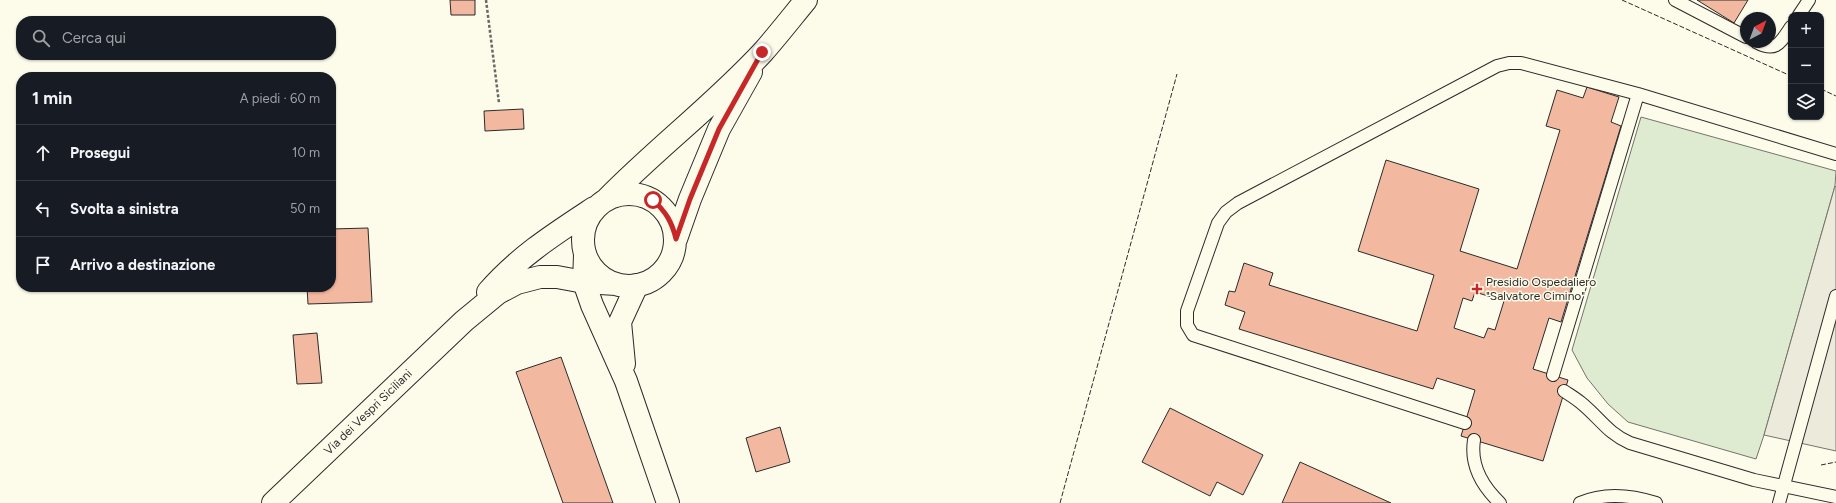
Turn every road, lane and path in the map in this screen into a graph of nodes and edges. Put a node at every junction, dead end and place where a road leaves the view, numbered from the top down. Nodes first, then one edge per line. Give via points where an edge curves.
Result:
1 (486, 0) edge
2 (806, 0) edge
3 (1675, 0) edge
4 (1809, 0) edge
5 (1801, 12) edge
6 (1788, 32) edge
7 (1740, 34) edge
8 (1776, 46) edge
9 (762, 52) junction
10 (1638, 94) junction
11 (499, 103) dead end
12 (1836, 154) edge
13 (603, 202) junction
14 (676, 239) junction
15 (585, 255) junction
16 (557, 277) junction
17 (584, 282) junction
18 (616, 284) junction
19 (637, 285) junction
20 (1836, 296) edge
21 (592, 305) junction
22 (464, 321) junction
23 (1553, 375) dead end
24 (626, 381) junction
25 (1564, 391) dead end
26 (1465, 423) dead end
27 (1474, 440) dead end
28 (1784, 486) junction
29 (1836, 497) edge
30 (273, 503) edge
31 (668, 503) edge
32 (1500, 503) edge
33 (1580, 503) edge
34 (1656, 503) edge
35 (1779, 503) edge

1 - 11 path
2 - 9 main road
3 - 7 lane
4 - 5 lane
6 - 8 lane
9 - 13 main road
9 - 14 main road via 719,129
10 - 12 lane
10 - 23 lane
10 - 26 lane via 1521,63 1497,66 1238,203 1226,212 1218,223 1187,311 1187,325 1193,335
13 - 14 main road via 622,194 638,194 653,200 665,210 673,224
13 - 15 main road via 589,218 583,233
13 - 22 main road via 544,241 505,273
14 - 19 main road via 671,260 665,269 657,277
15 - 17 main road
15 - 18 main road via 597,273
16 - 17 main road
16 - 21 main road via 578,290
16 - 22 main road via 540,277 517,282 498,293
17 - 18 main road
17 - 21 main road
18 - 19 main road
19 - 24 main road via 620,322
20 - 28 lane
21 - 24 main road
22 - 30 main road, Via dei Vespri Siciliani
24 - 31 main road
25 - 28 lane via 1580,402 1617,437 1630,443 1754,480
27 - 32 lane via 1476,470 1485,488
28 - 29 lane
28 - 35 lane
33 - 34 lane via 1606,496 1626,496

